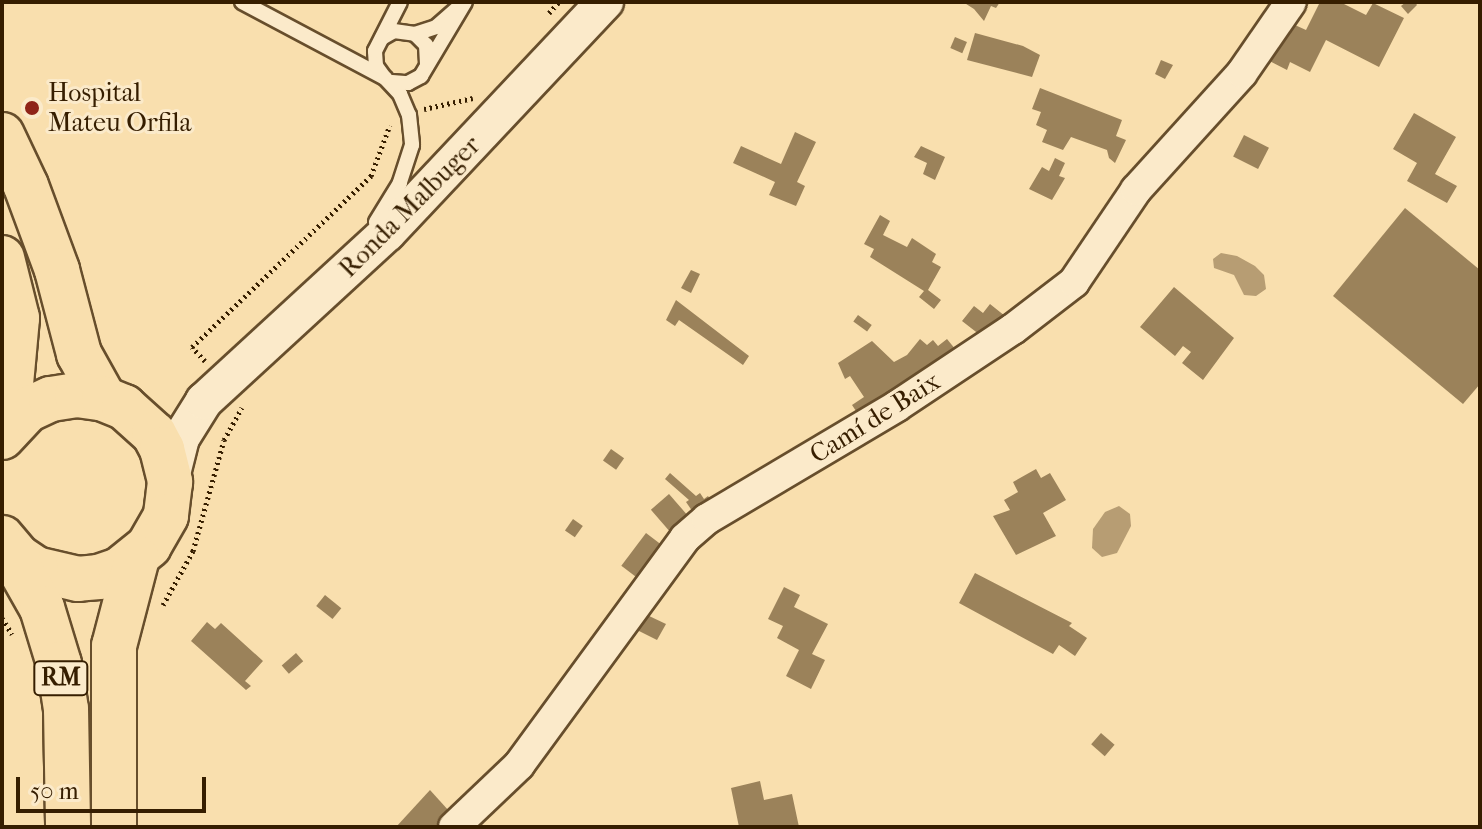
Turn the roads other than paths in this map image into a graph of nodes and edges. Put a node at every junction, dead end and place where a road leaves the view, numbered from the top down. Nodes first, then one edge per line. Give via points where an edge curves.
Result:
1 (242, 2) edge
2 (463, 2) edge
3 (605, 2) edge
4 (1291, 2) edge
5 (395, 3) edge
6 (415, 34) junction
7 (378, 44) junction
8 (426, 69) junction
9 (388, 80) junction
10 (2, 135) edge
11 (2, 258) edge
12 (305, 309) junction
13 (204, 401) junction
14 (114, 403) junction
15 (4, 433) edge
16 (170, 482) junction
17 (3, 540) edge
18 (137, 558) junction
19 (68, 827) edge
20 (114, 827) edge
21 (454, 827) edge

1 - 9 lane
2 - 6 lane via 447,20
2 - 8 lane
3 - 12 street, Ronda Malbuger via 387,233
4 - 21 street, Camí de Baix via 1242,73 1136,190 1074,282 897,406 707,519 685,538 519,765
5 - 7 lane
6 - 7 lane via 394,31
6 - 8 lane via 426,45
7 - 9 lane via 376,66
8 - 9 lane via 408,83
9 - 12 lane via 409,115 412,145 400,183 381,216
10 - 14 main road, RM via 57,270 79,354
11 - 15 main road via 17,318
12 - 13 street, Ronda Malbuger
13 - 14 street, Ronda Malbuger via 171,412 145,413
13 - 16 street, Ronda Malbuger via 181,438
14 - 15 main road via 77,395 51,399 27,410
14 - 16 main road, RM via 154,434
16 - 18 main road, RM via 166,516
17 - 18 main road, RM via 36,569 78,579 109,573
17 - 19 main road, RM via 42,608 59,664 66,709
18 - 20 main road, RM via 114,646

